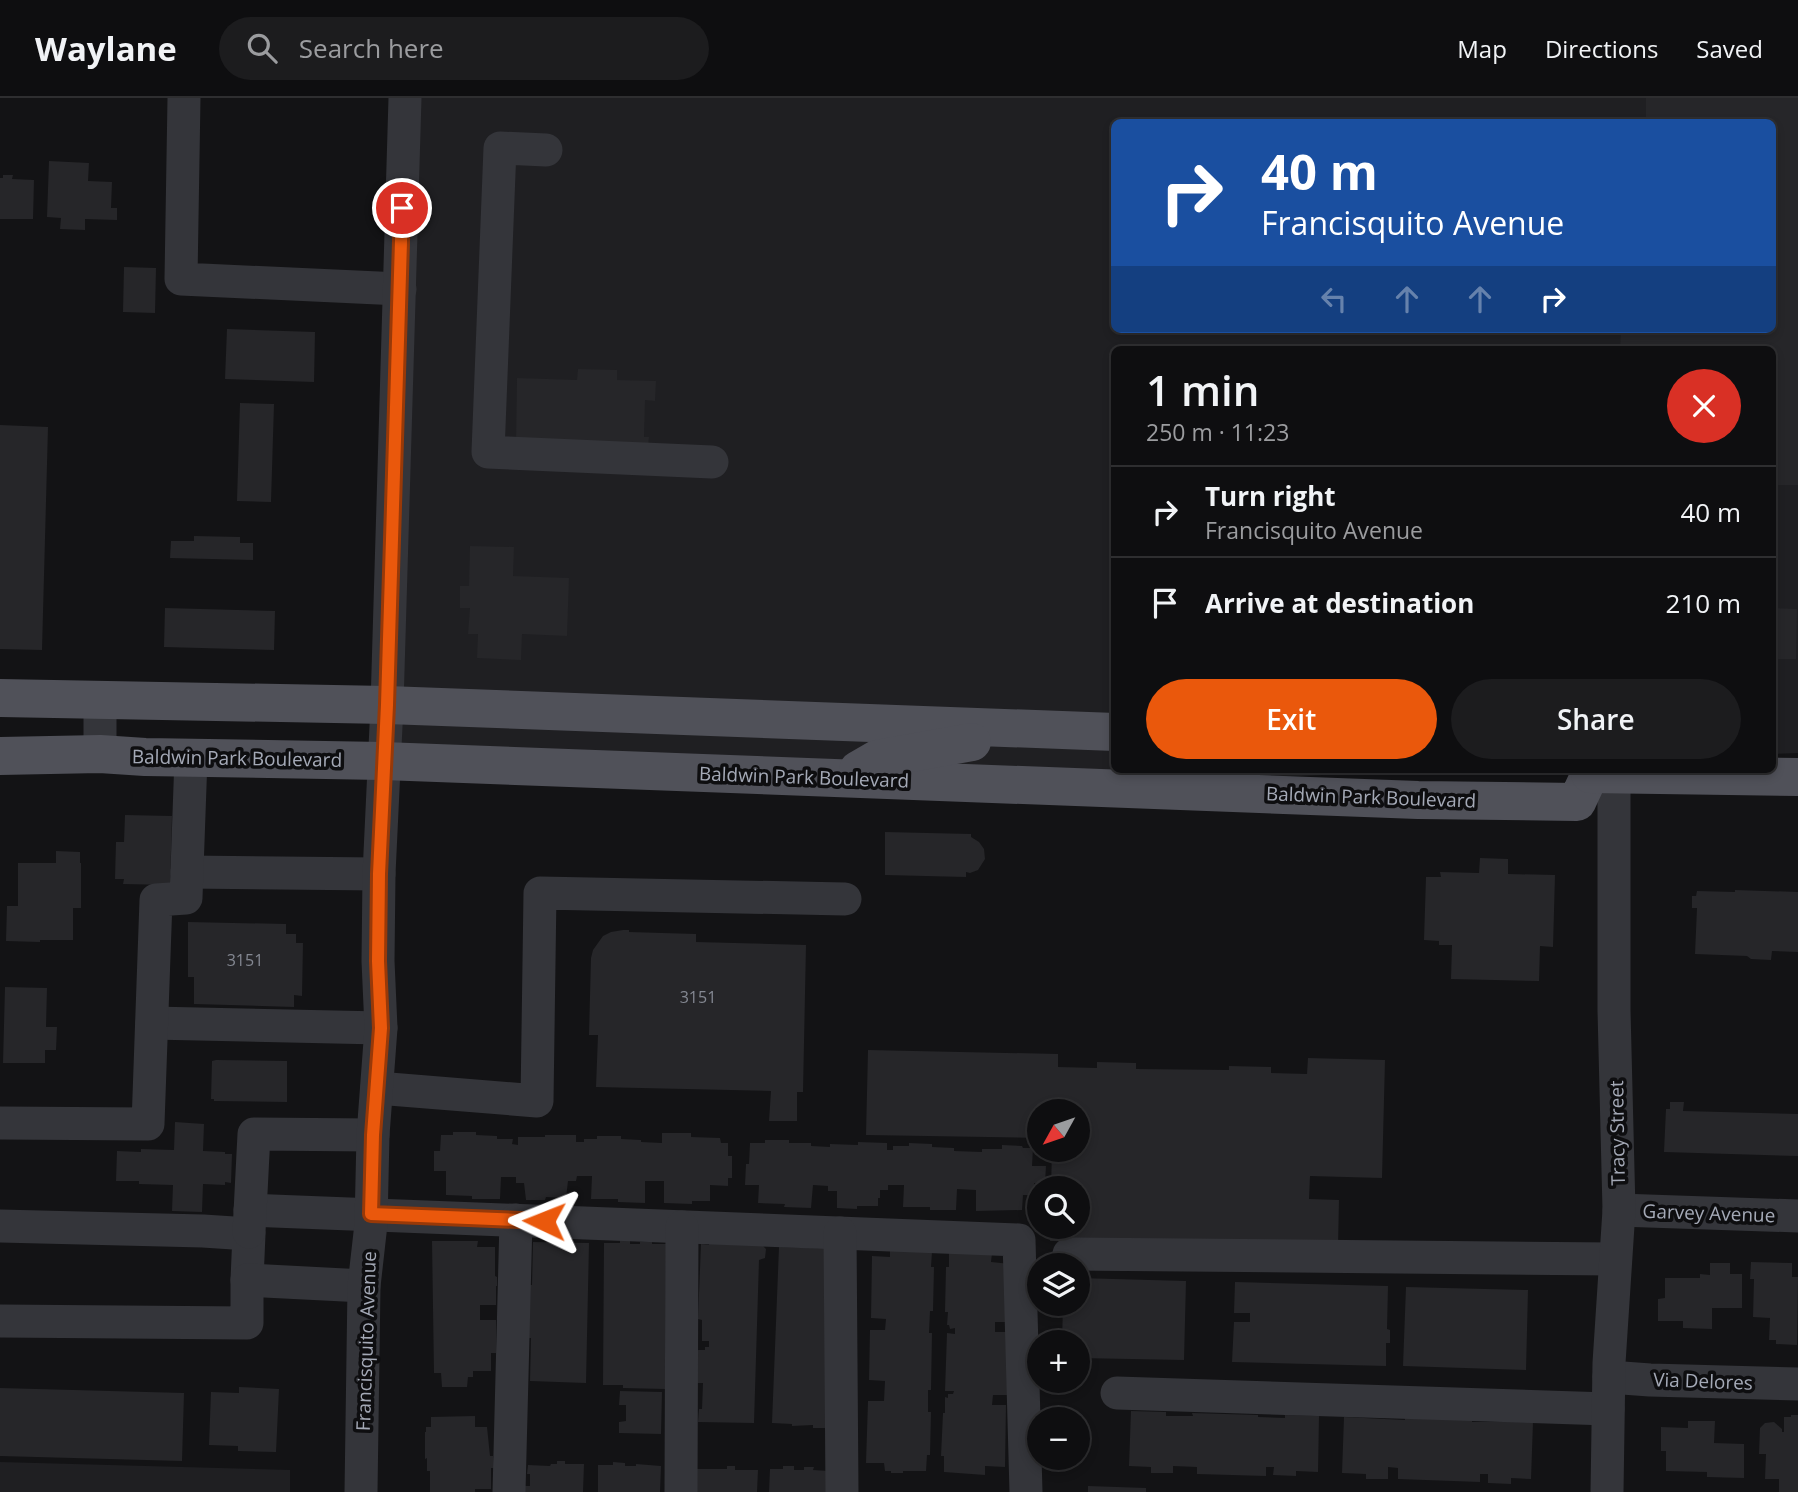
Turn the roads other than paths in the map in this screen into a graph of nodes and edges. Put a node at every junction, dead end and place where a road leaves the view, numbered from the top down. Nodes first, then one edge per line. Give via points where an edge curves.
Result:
1 (184, 98) edge
2 (405, 98) edge
3 (546, 150) dead end
4 (400, 289) junction
5 (712, 462) dead end
6 (0, 698) edge
7 (100, 700) junction
8 (387, 705) junction
9 (1044, 728) junction
10 (1111, 732) edge
11 (100, 754) junction
12 (0, 756) edge
13 (191, 758) junction
14 (383, 761) junction
15 (1598, 773) edge
16 (1798, 776) edge
17 (844, 778) junction
18 (187, 872) junction
19 (379, 874) junction
20 (845, 899) dead end
21 (152, 1023) junction
22 (381, 1028) junction
23 (377, 1088) junction
24 (0, 1123) edge
25 (373, 1135) junction
26 (1619, 1210) junction
27 (371, 1214) junction
28 (1798, 1216) edge
29 (516, 1220) junction
30 (249, 1222) junction
31 (0, 1226) edge
32 (682, 1227) junction
33 (840, 1233) junction
34 (1090, 1254) edge
35 (1615, 1259) junction
36 (247, 1280) junction
37 (364, 1286) junction
38 (0, 1321) edge
39 (1798, 1384) edge
40 (1117, 1393) dead end
41 (1608, 1393) junction
42 (361, 1492) edge
43 (509, 1492) edge
44 (681, 1492) edge
45 (842, 1492) edge
46 (1026, 1492) edge
47 (1607, 1492) edge

1 - 4 street via 181,279
2 - 4 street, Francisquito Avenue
3 - 5 street via 500,148 488,452
4 - 8 street, Francisquito Avenue
6 - 7 main road
7 - 8 main road
7 - 11 street
8 - 9 main road
8 - 14 street, Francisquito Avenue
9 - 10 main road
9 - 17 main road via 877,759
11 - 12 main road, Baldwin Park Boulevard
11 - 13 main road, Baldwin Park Boulevard
13 - 14 main road, Baldwin Park Boulevard
13 - 18 street
14 - 17 main road, Baldwin Park Boulevard
14 - 19 street, Francisquito Avenue
15 - 16 main road
15 - 17 main road, Baldwin Park Boulevard via 1577,802
15 - 26 street, Tracy Street via 1614,1010
18 - 19 street
18 - 21 street via 186,898 156,900
19 - 22 street, Francisquito Avenue
20 - 23 street via 540,893 537,1101
21 - 22 street
21 - 24 street via 148,1124
22 - 23 street, Francisquito Avenue
23 - 25 street, Francisquito Avenue
25 - 27 street, Francisquito Avenue
25 - 30 street via 254,1134
26 - 28 street, Garvey Avenue
26 - 35 street, Tracy Street
27 - 29 street
27 - 30 street
27 - 37 street, Francisquito Avenue
29 - 32 street
29 - 43 street
30 - 31 street via 203,1231
30 - 36 street
32 - 33 street
32 - 44 street
33 - 45 street
33 - 46 street via 1019,1240
34 - 35 street
35 - 41 street, Tracy Street
36 - 37 street
36 - 38 street via 247,1323
37 - 42 street, Francisquito Avenue
39 - 41 street, Via Delores via 1650,1380
40 - 41 street, Via Delores
41 - 47 street, Tracy Street

